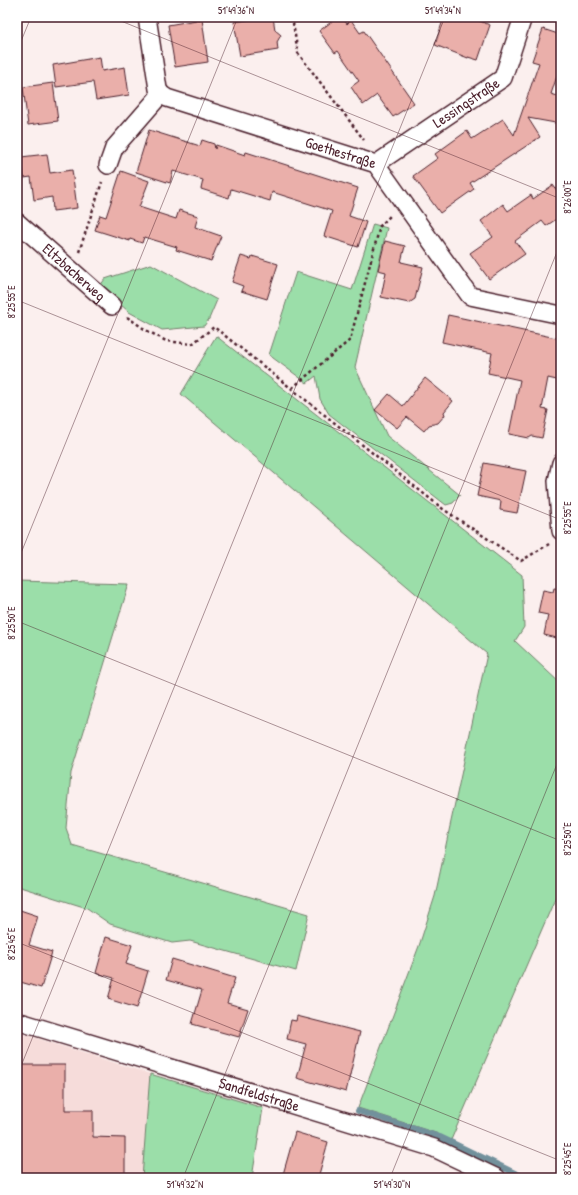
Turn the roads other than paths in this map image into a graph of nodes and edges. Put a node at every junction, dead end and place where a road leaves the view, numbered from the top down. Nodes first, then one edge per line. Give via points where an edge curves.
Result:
1 (147, 17) edge
2 (523, 17) edge
3 (161, 94) junction
4 (378, 163) junction
5 (108, 165) road end
6 (17, 222) edge
7 (112, 306) road end
8 (561, 315) edge
9 (561, 463) edge
10 (558, 536) edge
11 (17, 1021) edge
12 (497, 1178) edge

1 - 3 street via 158,89
2 - 4 street, Lessingstraße via 503,78
3 - 4 street, Goethestraße
3 - 5 street via 114,148
4 - 8 street, Goethestraße via 470,296
6 - 7 street, Eltzbacherweg
9 - 10 street via 557,480
11 - 12 street, Sandfeldstraße via 434,1148

